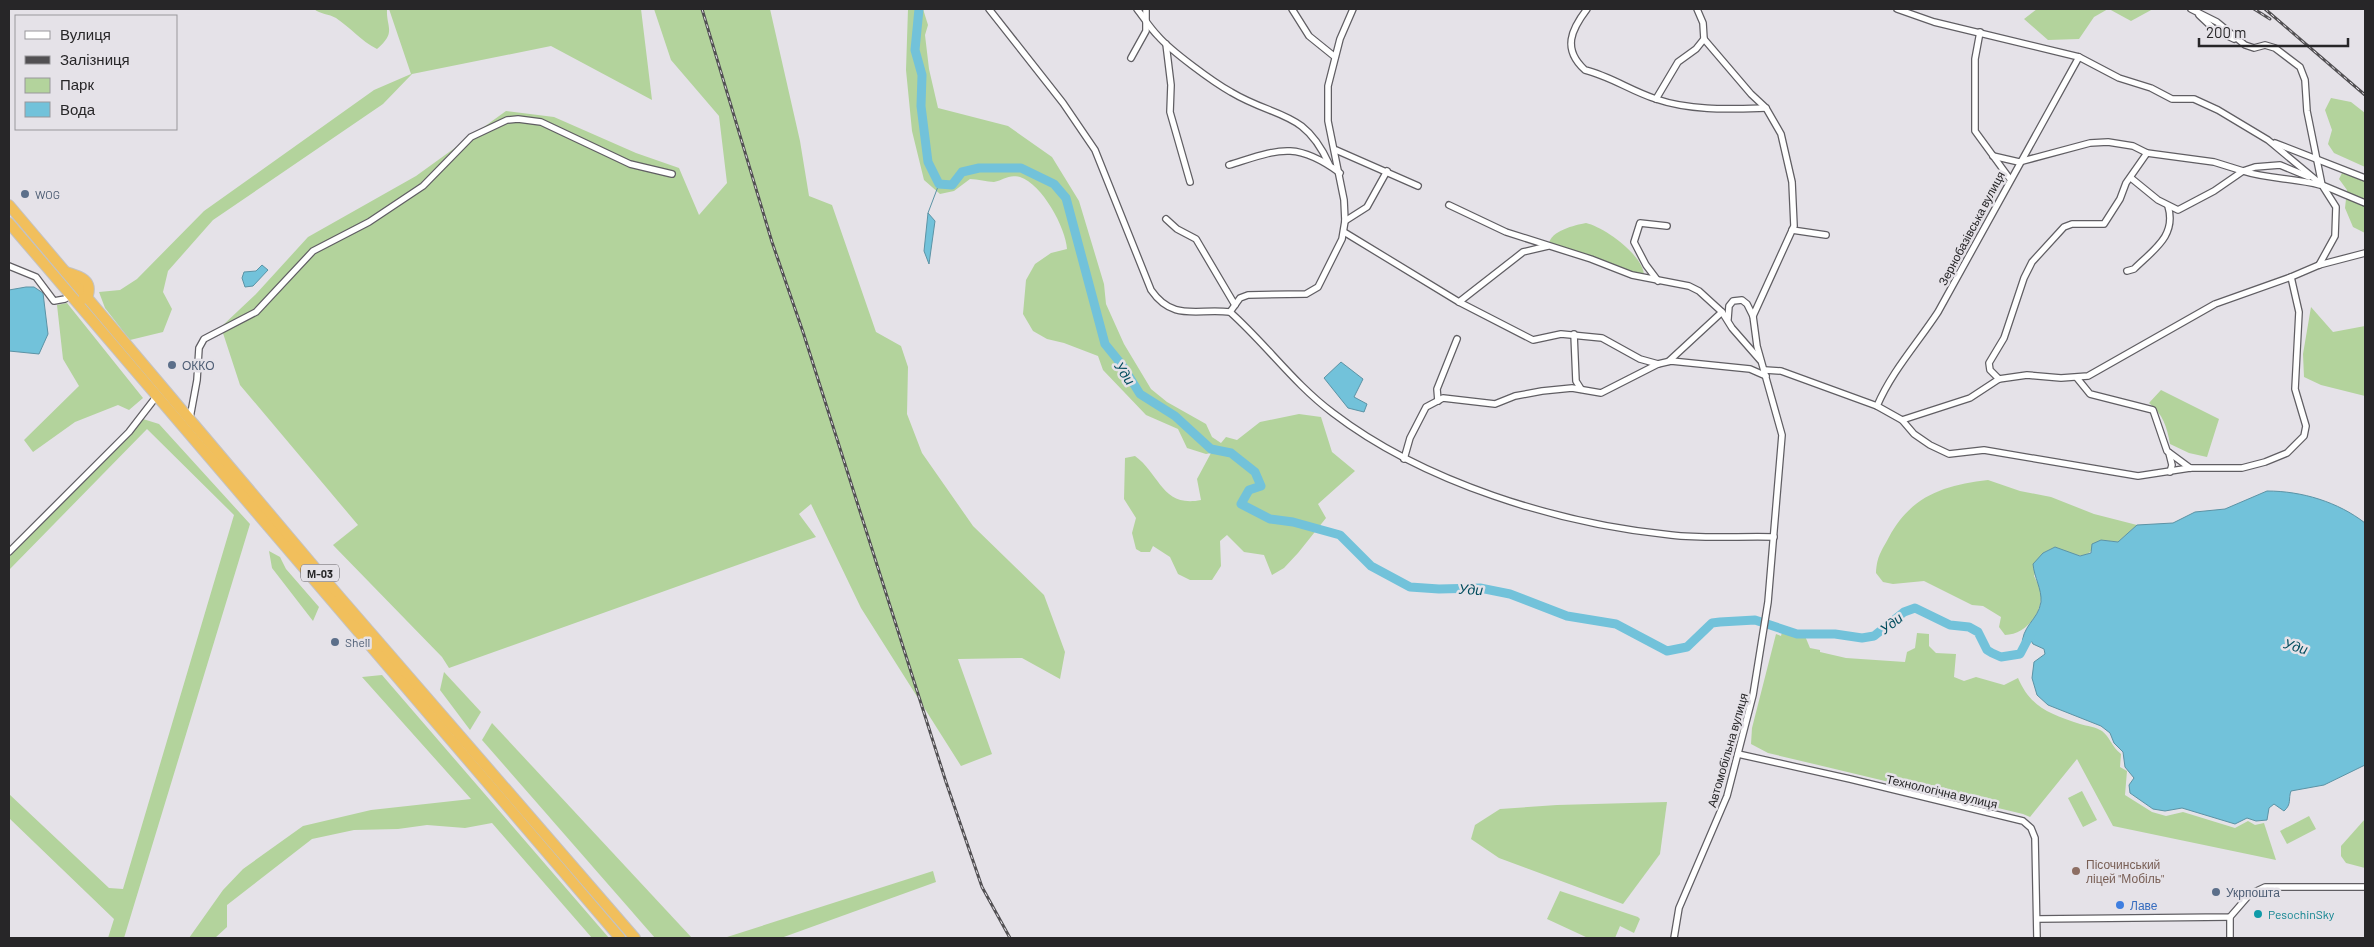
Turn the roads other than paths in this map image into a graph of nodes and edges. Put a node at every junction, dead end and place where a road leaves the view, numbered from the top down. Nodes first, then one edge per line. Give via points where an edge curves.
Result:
1 (989, 9) edge
2 (1137, 9) edge
3 (1146, 9) edge
4 (1292, 9) edge
5 (1353, 9) edge
6 (1587, 9) edge
7 (1698, 9) edge
8 (1897, 9) edge
9 (2191, 9) edge
10 (1147, 22) junction
11 (1980, 32) junction
12 (1704, 39) junction
13 (1166, 44) junction
14 (1335, 57) junction
15 (2078, 57) junction
16 (1131, 58) dead end
17 (1656, 100) junction
18 (1766, 108) junction
19 (2268, 140) junction
20 (1336, 150) junction
21 (2147, 153) junction
22 (1993, 156) junction
23 (2318, 159) junction
24 (2019, 162) junction
25 (1328, 164) junction
26 (1229, 165) dead end
27 (1387, 171) junction
28 (2243, 171) junction
29 (1340, 173) junction
30 (672, 174) dead end
31 (2131, 178) junction
32 (2365, 178) edge
33 (2010, 179) junction
34 (1190, 182) dead end
35 (2322, 185) junction
36 (1418, 186) dead end
37 (2365, 203) edge
38 (9, 205) edge
39 (1449, 205) dead end
40 (2168, 206) junction
41 (1166, 219) dead end
42 (1345, 221) junction
43 (9, 223) edge
44 (1667, 226) dead end
45 (1792, 230) junction
46 (1344, 232) junction
47 (1826, 235) dead end
48 (1550, 246) junction
49 (2365, 253) edge
50 (2318, 265) junction
51 (11, 266) edge
52 (2127, 271) dead end
53 (2291, 277) junction
54 (1658, 280) junction
55 (72, 296) junction
56 (86, 298) junction
57 (1459, 302) junction
58 (1235, 305) junction
59 (1230, 312) junction
60 (1722, 312) junction
61 (1753, 316) junction
62 (1728, 320) junction
63 (1574, 334) junction
64 (1457, 339) dead end
65 (1669, 361) junction
66 (1761, 361) junction
67 (1658, 364) junction
68 (1765, 373) junction
69 (2077, 378) junction
70 (1999, 379) junction
71 (1580, 389) junction
72 (156, 397) junction
73 (1438, 401) junction
74 (1877, 406) junction
75 (1902, 420) junction
76 (190, 421) junction
77 (2169, 453) junction
78 (1404, 459) junction
79 (2190, 468) junction
80 (2170, 472) junction
81 (1774, 537) junction
82 (9, 552) edge
83 (1738, 754) junction
84 (2365, 887) edge
85 (2230, 917) junction
86 (2037, 919) junction
87 (620, 938) edge
88 (635, 938) edge
89 (1674, 938) edge
90 (2037, 938) edge
91 (2230, 938) edge

1 - 59 street via 1063,103 1090,143 1157,298 1172,310 1182,312
2 - 10 street
3 - 10 street
4 - 14 street via 1309,36
5 - 14 street
6 - 17 street via 1575,25 1570,42 1582,67
7 - 12 street
8 - 11 street via 1934,22
9 - 23 street via 2217,22 2245,45 2275,48 2300,67
10 - 13 street
10 - 16 street via 1146,31
11 - 15 street
11 - 22 street via 1975,59 1975,131
12 - 17 street via 1678,62
12 - 18 street
13 - 25 street via 1230,92 1299,123 1320,144
13 - 34 street via 1171,85 1170,112
14 - 20 street via 1328,86 1328,121
15 - 19 street via 2172,99 2194,99
15 - 24 street, Зернобазівська вулиця
17 - 18 street via 1716,110
18 - 45 street via 1781,134 1790,172
19 - 23 street
19 - 35 street
20 - 27 street
20 - 29 street
21 - 24 street via 2133,146 2090,143
21 - 28 street via 2214,162
21 - 31 street
22 - 24 street
22 - 33 street
23 - 32 street
23 - 35 street
24 - 33 street, Зернобазівська вулиця
25 - 26 street via 1289,149
25 - 29 street
27 - 36 street
27 - 42 street via 1367,207
28 - 35 street
28 - 35 street via 2280,165 2299,171
28 - 40 street via 2182,209
29 - 42 street
30 - 76 street via 630,164 542,122 507,120 471,137 423,186 369,222 313,251 256,312 204,339 199,348
31 - 40 street
31 - 70 street via 2104,224 2072,224 2062,229 2026,271 2004,338 1989,363 1990,370
33 - 74 street, Зернобазівська вулиця via 1938,312 1893,373
35 - 37 street
35 - 50 street via 2336,207 2337,220 2336,236
38 - 56 highway, М-03
39 - 48 street via 1506,232
40 - 52 street via 2170,219 2166,237 2134,269
41 - 58 street via 1196,239
42 - 46 street
43 - 55 highway, М-03
44 - 54 street via 1640,223 1634,242
45 - 47 street
45 - 61 street
46 - 57 street
46 - 58 street via 1318,287 1306,294 1248,295
48 - 54 street via 1632,275
48 - 57 street via 1523,252
49 - 50 street
50 - 53 street
51 - 55 street via 36,277 54,301
53 - 69 street via 2215,304 2099,372
53 - 79 street via 2300,312 2295,389 2306,426 2304,436 2287,453 2265,462 2242,468
54 - 60 street via 1699,291
55 - 56 highway via 82,300
55 - 72 highway, М-03
56 - 76 highway, М-03
57 - 63 street via 1534,340
58 - 59 street
59 - 78 street via 1304,389 1373,441
60 - 62 street
60 - 65 street
61 - 62 street via 1745,301 1736,300 1729,306
61 - 66 street
62 - 66 street
63 - 67 street via 1602,338 1640,359
63 - 71 street via 1576,381
64 - 73 street via 1437,388
65 - 67 street
65 - 68 street
66 - 68 street, Автомобільна вулиця
67 - 71 street via 1601,393
68 - 74 street via 1781,371
68 - 81 street, Автомобільна вулиця via 1782,435
69 - 70 street via 2026,375
69 - 77 street via 2090,394 2153,410 2162,442
70 - 75 street via 1970,398
71 - 73 street via 1530,392 1495,404 1443,398
72 - 82 street via 129,432
72 - 87 highway, М-03
73 - 78 street via 1426,407 1410,438
74 - 75 street
75 - 80 street via 1914,434 1949,454 1984,450 2138,476
76 - 88 highway, М-03
77 - 79 street
77 - 80 street
78 - 81 street via 1461,483 1554,515 1673,536
79 - 80 street
81 - 83 street, Автомобільна вулиця via 1762,648
83 - 86 street, Технологічна вулиця via 1850,778 2023,822 2031,828 2035,838
83 - 89 street, Автомобільна вулиця via 1727,796 1680,908
84 - 85 street via 2265,887 2250,894
85 - 86 street
85 - 91 street
86 - 90 street, Технологічна вулиця

